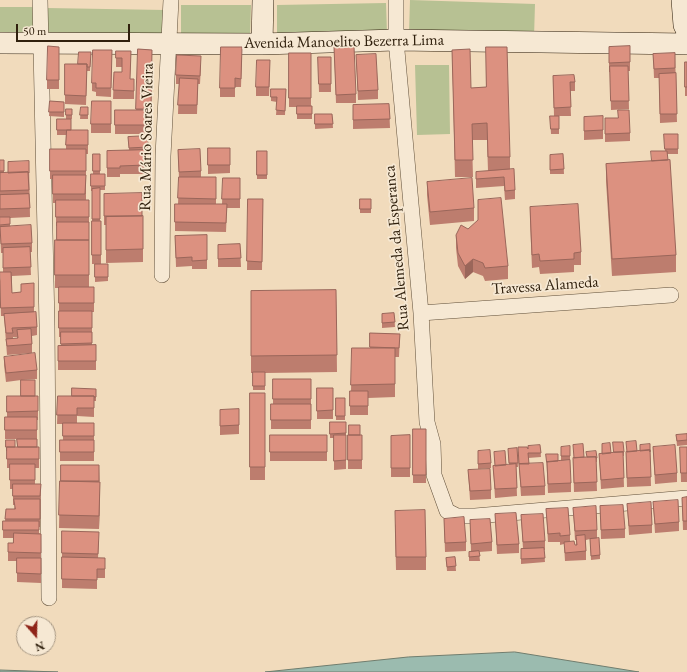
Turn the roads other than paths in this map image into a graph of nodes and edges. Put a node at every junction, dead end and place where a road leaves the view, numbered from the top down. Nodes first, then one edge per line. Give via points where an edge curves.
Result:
1 (40, 0) edge
2 (171, 0) edge
3 (263, 0) edge
4 (396, 0) edge
5 (682, 0) edge
6 (687, 31) edge
7 (396, 40) junction
8 (0, 43) edge
9 (40, 43) junction
10 (167, 43) junction
11 (262, 44) junction
12 (687, 44) edge
13 (162, 275) dead end
14 (671, 295) dead end
15 (421, 313) junction
16 (687, 498) edge
17 (49, 598) dead end

1 - 9 street
2 - 10 street, Rua Mário Soares Vieira
3 - 11 street
4 - 7 street, Rua Alemeda da Esperanca
5 - 6 street via 684,25
7 - 11 street, Avenida Manoelito Bezerra Lima
7 - 12 street, Avenida Manoelito Bezerra Lima
7 - 15 street, Rua Alemeda da Esperanca
8 - 9 street, Avenida Manoelito Bezerra Lima
9 - 10 street, Avenida Manoelito Bezerra Lima
9 - 17 street via 47,325
10 - 11 street, Avenida Manoelito Bezerra Lima
10 - 13 street, Rua Mário Soares Vieira
14 - 15 street, Travessa Alameda
15 - 16 street, Rua Alemeda da Esperanca via 427,422 433,444 434,475 447,511 457,516 475,516

